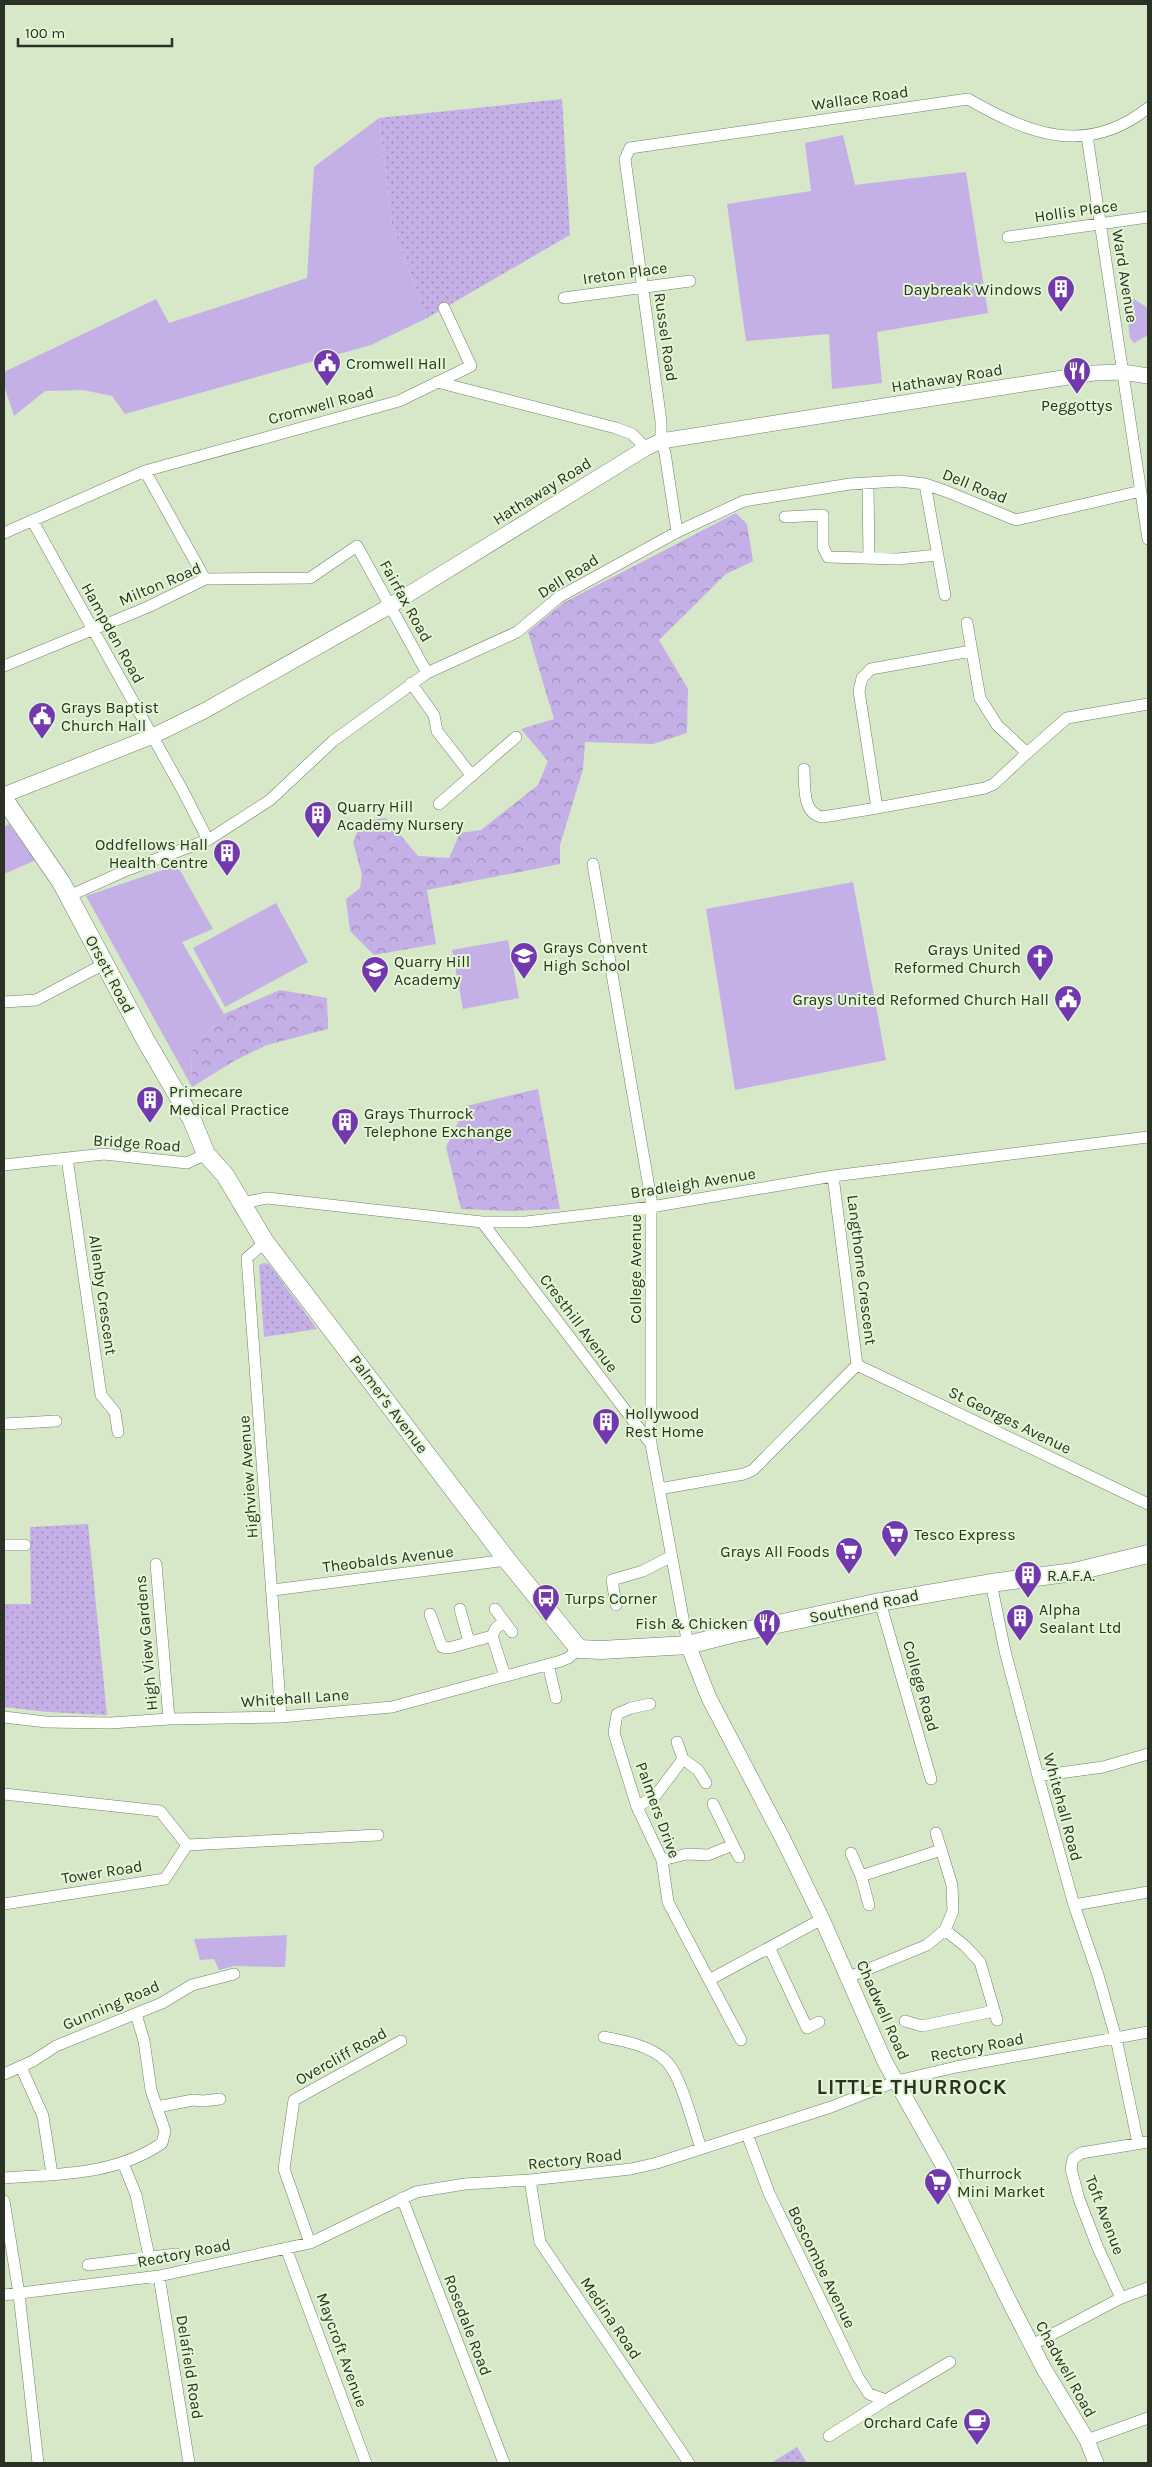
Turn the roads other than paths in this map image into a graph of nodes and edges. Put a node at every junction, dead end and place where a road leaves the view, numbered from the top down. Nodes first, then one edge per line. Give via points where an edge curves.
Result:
1 (1148, 108) edge
2 (1087, 136) junction
3 (630, 148) joint
4 (1148, 217) edge
5 (1100, 224) junction
6 (1008, 237) dead end
7 (690, 280) dead end
8 (642, 287) junction
9 (564, 298) dead end
10 (444, 308) dead end
11 (1123, 372) junction
12 (1148, 376) edge
13 (437, 382) junction
14 (662, 441) junction
15 (646, 448) junction
16 (145, 471) junction
17 (868, 484) junction
18 (925, 484) junction
19 (1141, 492) junction
20 (785, 517) dead end
21 (32, 520) junction
22 (677, 532) junction
23 (4, 533) edge
24 (1148, 539) edge
25 (357, 546) joint
26 (938, 555) junction
27 (869, 558) junction
28 (205, 579) junction
29 (945, 596) dead end
30 (390, 604) junction
31 (966, 622) dead end
32 (92, 630) junction
33 (971, 651) junction
34 (4, 666) edge
35 (427, 673) junction
36 (411, 683) junction
37 (1148, 704) edge
38 (153, 736) junction
39 (516, 737) dead end
40 (1026, 754) junction
41 (804, 769) dead end
42 (472, 776) junction
43 (4, 797) edge
44 (439, 804) dead end
45 (877, 808) junction
46 (208, 840) junction
47 (593, 864) dead end
48 (69, 896) junction
49 (104, 964) junction
50 (4, 1002) edge
51 (1148, 1137) edge
52 (206, 1154) junction
53 (67, 1158) junction
54 (4, 1165) edge
55 (834, 1176) junction
56 (242, 1204) junction
57 (651, 1206) junction
58 (482, 1222) junction
59 (265, 1242) junction
60 (857, 1365) junction
61 (56, 1421) dead end
62 (4, 1424) edge
63 (118, 1432) dead end
64 (651, 1444) junction
65 (659, 1489) junction
66 (1148, 1504) edge
67 (4, 1545) edge
68 (25, 1545) dead end
69 (1148, 1554) edge
70 (672, 1556) junction
71 (507, 1560) junction
72 (156, 1564) dead end
73 (991, 1582) junction
74 (273, 1590) junction
75 (880, 1602) junction
76 (616, 1605) dead end
77 (460, 1609) dead end
78 (495, 1609) dead end
79 (430, 1614) dead end
80 (504, 1622) junction
81 (512, 1632) dead end
82 (492, 1636) junction
83 (469, 1642) junction
84 (688, 1645) junction
85 (579, 1649) junction
86 (548, 1664) junction
87 (505, 1676) junction
88 (556, 1698) dead end
89 (650, 1704) dead end
90 (4, 1717) edge
91 (281, 1717) junction
92 (169, 1719) junction
93 (676, 1742) dead end
94 (1148, 1754) edge
95 (683, 1759) junction
96 (1038, 1776) junction
97 (931, 1779) dead end
98 (706, 1783) dead end
99 (4, 1794) edge
100 (713, 1804) dead end
101 (636, 1807) junction
102 (936, 1833) dead end
103 (378, 1835) dead end
104 (187, 1845) junction
105 (733, 1845) junction
106 (941, 1850) junction
107 (851, 1853) dead end
108 (739, 1857) dead end
109 (662, 1860) junction
110 (861, 1876) junction
111 (1148, 1892) edge
112 (4, 1904) edge
113 (869, 1905) dead end
114 (1074, 1905) junction
115 (822, 1919) junction
116 (945, 1930) junction
117 (770, 1949) junction
118 (234, 1974) dead end
119 (849, 1977) junction
120 (709, 1980) junction
121 (136, 2014) junction
122 (905, 2021) dead end
123 (819, 2022) dead end
124 (1148, 2032) edge
125 (604, 2037) dead end
126 (1116, 2038) junction
127 (741, 2040) dead end
128 (401, 2042) dead end
129 (21, 2066) junction
130 (4, 2074) edge
131 (896, 2081) junction
132 (220, 2098) dead end
133 (157, 2107) junction
134 (747, 2134) junction
135 (1143, 2143) edge
136 (701, 2148) junction
137 (123, 2163) junction
138 (52, 2174) junction
139 (4, 2178) edge
140 (530, 2180) junction
141 (402, 2198) junction
142 (4, 2201) edge
143 (310, 2242) junction
144 (286, 2248) junction
145 (176, 2254) dead end
146 (149, 2256) junction
147 (88, 2265) dead end
148 (160, 2276) junction
149 (1148, 2288) edge
150 (19, 2294) junction
151 (4, 2295) edge
152 (1122, 2298) junction
153 (1032, 2345) junction
154 (950, 2362) dead end
155 (886, 2400) junction
156 (1148, 2418) edge
157 (829, 2436) dead end
158 (1087, 2440) junction
159 (38, 2463) edge
160 (189, 2463) edge
161 (366, 2463) edge
162 (504, 2463) edge
163 (689, 2463) edge
164 (1096, 2463) edge

1 - 2 street, Wallace Road via 1119,126
2 - 3 street, Wallace Road via 1035,131 1005,120 968,99
2 - 5 street, Ward Avenue
3 - 8 street, Russel Road via 625,159
4 - 5 street, Hollis Place
5 - 6 street, Hollis Place
5 - 11 street, Ward Avenue
7 - 8 street, Ireton Place
8 - 9 street, Ireton Place
8 - 14 street, Russel Road
10 - 13 street, Cromwell Road via 471,366
11 - 12 street, Hathaway Road
11 - 14 street, Hathaway Road via 1084,375
11 - 19 street, Ward Avenue
13 - 15 street via 616,428 632,434
13 - 16 street, Cromwell Road via 399,401
14 - 15 street, Hathaway Road
14 - 22 street, Russel Road
15 - 30 street, Hathaway Road
16 - 21 street, Cromwell Road
16 - 28 street
17 - 18 street, Dell Road via 899,481
17 - 22 street, Dell Road via 744,501
17 - 27 street
18 - 19 street, Dell Road via 1016,520
18 - 26 street
19 - 24 street, Ward Avenue
20 - 27 street via 824,515 823,547 828,557
21 - 23 street, Cromwell Road
21 - 32 street, Hampden Road
22 - 35 street, Dell Road via 559,597 517,632
25 - 28 street, Milton Road via 310,578
25 - 30 street, Fairfax Road
26 - 27 street
26 - 29 street
28 - 32 street, Milton Road
30 - 35 street, Fairfax Road
30 - 38 street, Hathaway Road via 309,653
31 - 33 street
32 - 34 street, Milton Road
32 - 38 street, Hampden Road
33 - 40 street via 980,698 986,710
33 - 45 street via 871,669 862,678 859,691
35 - 36 street, Dell Road
36 - 42 street via 434,715 436,731
36 - 46 street, Dell Road via 333,741 270,800
37 - 40 street via 1067,718
38 - 43 street, Hathaway Road
38 - 46 street, Hampden Road
39 - 42 street
40 - 45 street via 986,788
41 - 45 street via 808,807 816,816
42 - 44 street
43 - 48 main road, Orsett Road
46 - 48 street, Dell Road
47 - 57 street, College Avenue
48 - 49 main road, Orsett Road
49 - 50 street via 36,1000
49 - 52 main road, Orsett Road via 192,1120
51 - 55 street, Bradleigh Avenue
52 - 53 street, Bridge Road via 187,1163 104,1154
52 - 56 main road, Palmer's Avenue via 225,1175
53 - 54 street, Bridge Road
53 - 63 street, Allenby Crescent via 101,1395 115,1412
55 - 57 street, Bradleigh Avenue
55 - 60 street, Langthorne Crescent
56 - 58 street, Bradleigh Avenue via 267,1198
56 - 59 main road, Palmer's Avenue
57 - 58 street, Bradleigh Avenue via 526,1222
57 - 64 street, College Avenue
58 - 64 street, Cresthill Avenue
59 - 71 main road, Palmer's Avenue
59 - 74 street, Highview Avenue via 247,1258
60 - 65 street, Langthorne Crescent via 754,1470
60 - 66 street, St Georges Avenue
61 - 62 street
64 - 65 street, College Avenue
65 - 70 street, College Avenue
67 - 68 street
69 - 73 main road, Southend Road via 1074,1572
70 - 76 street via 643,1571 612,1580
70 - 84 street, College Avenue
71 - 74 street, Theobalds Avenue
71 - 85 main road, Palmer's Avenue
72 - 92 street, High View Gardens
73 - 75 main road, Southend Road
73 - 96 street, Whitehall Road via 1004,1651
74 - 91 street, Highview Avenue
75 - 84 main road, Southend Road
75 - 97 street, College Road
77 - 83 street
78 - 80 street
79 - 83 street via 442,1647
80 - 81 street
80 - 82 street
82 - 83 street
82 - 87 street
84 - 85 main road, Southend Road
84 - 115 street, Chadwell Road via 709,1698
85 - 86 street, Whitehall Lane via 568,1658
86 - 87 street, Whitehall Lane
86 - 88 street
87 - 91 street, Whitehall Lane via 392,1707
89 - 101 street, Palmers Drive via 617,1714 614,1733
90 - 92 street, Whitehall Lane via 46,1722 111,1723
91 - 92 street, Whitehall Lane
93 - 95 street
94 - 96 street via 1103,1768
95 - 98 street via 698,1770
95 - 101 street via 656,1795
96 - 114 street, Whitehall Road
99 - 104 street via 160,1811
100 - 105 street
101 - 109 street, Palmers Drive
102 - 106 street
103 - 104 street
104 - 112 street, Tower Road via 166,1879
105 - 108 street
105 - 109 street via 708,1855 687,1854
106 - 110 street
106 - 116 street via 952,1885 953,1911
107 - 110 street
109 - 120 street, Palmers Drive via 668,1902
110 - 113 street
111 - 114 street
114 - 126 street, Whitehall Road
115 - 117 street
115 - 119 street, Chadwell Road
116 - 119 street via 927,1945
116 - 122 street via 980,1962 995,2015 922,2026
117 - 120 street
117 - 123 street via 802,2031
118 - 121 street, Gunning Road via 192,1985
119 - 131 street, Chadwell Road
120 - 127 street, Palmers Drive
121 - 129 street, Gunning Road via 56,2046
121 - 133 street
124 - 126 street, Rectory Road
125 - 136 street via 654,2052 667,2062 676,2077
126 - 131 street, Rectory Road
126 - 135 street, Whitehall Road
128 - 143 street, Overcliff Road via 294,2100 284,2169
129 - 130 street, Gunning Road
129 - 138 street via 43,2116
131 - 134 street, Rectory Road
131 - 153 street, Chadwell Road via 944,2165
132 - 133 street
133 - 137 street via 165,2131 162,2143
134 - 136 street, Rectory Road
134 - 155 street, Boscombe Avenue via 769,2193 858,2377 869,2394
135 - 152 street, Toft Avenue via 1081,2153 1074,2159 1071,2169 1088,2224
136 - 140 street, Rectory Road via 631,2169
137 - 138 street
137 - 146 street via 136,2195
138 - 139 street
140 - 141 street, Rectory Road via 465,2184 416,2192
140 - 163 street, Medina Road via 540,2242
141 - 143 street, Rectory Road
141 - 162 street, Rosedale Road
142 - 150 street
143 - 144 street, Rectory Road
144 - 148 street, Rectory Road
144 - 161 street, Maycroft Avenue
145 - 146 street
146 - 147 street
148 - 150 street, Rectory Road
148 - 160 street, Delafield Road
149 - 152 street
150 - 151 street, Rectory Road
150 - 159 street
152 - 153 street
153 - 158 street, Chadwell Road
154 - 155 street
155 - 157 street
156 - 158 street
158 - 164 street, Chadwell Road

